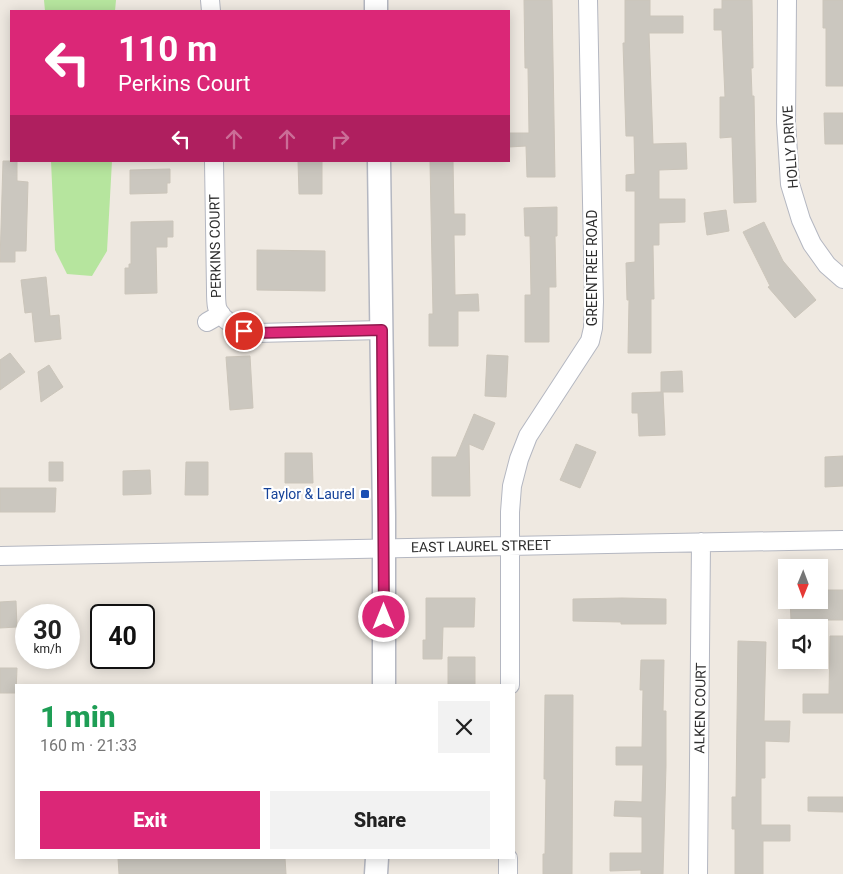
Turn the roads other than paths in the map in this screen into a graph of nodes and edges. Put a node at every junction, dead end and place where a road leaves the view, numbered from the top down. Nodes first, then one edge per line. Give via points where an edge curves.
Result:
1 (588, 0) edge
2 (787, 0) edge
3 (214, 162) edge
4 (378, 162) edge
5 (843, 279) edge
6 (382, 330) junction
7 (843, 540) edge
8 (701, 542) junction
9 (510, 545) junction
10 (384, 548) junction
11 (0, 556) edge
12 (384, 684) edge
13 (510, 684) edge
14 (377, 859) edge
15 (508, 859) edge
16 (376, 874) edge
17 (508, 874) edge
18 (698, 874) edge

1 - 9 street, GREENTREE ROAD via 593,328 590,341 528,436 522,451 512,486
2 - 5 street, HOLLY DRIVE via 786,122 790,184 812,244 827,265
3 - 6 street, PERKINS COURT via 217,308 214,318 256,333
4 - 6 street
6 - 10 street
7 - 8 street, EAST LAUREL STREET
8 - 9 street, EAST LAUREL STREET
8 - 18 street, ALKEN COURT
9 - 10 street, EAST LAUREL STREET
9 - 13 street
10 - 11 street, EAST LAUREL STREET
10 - 12 street
14 - 16 street
15 - 17 street

